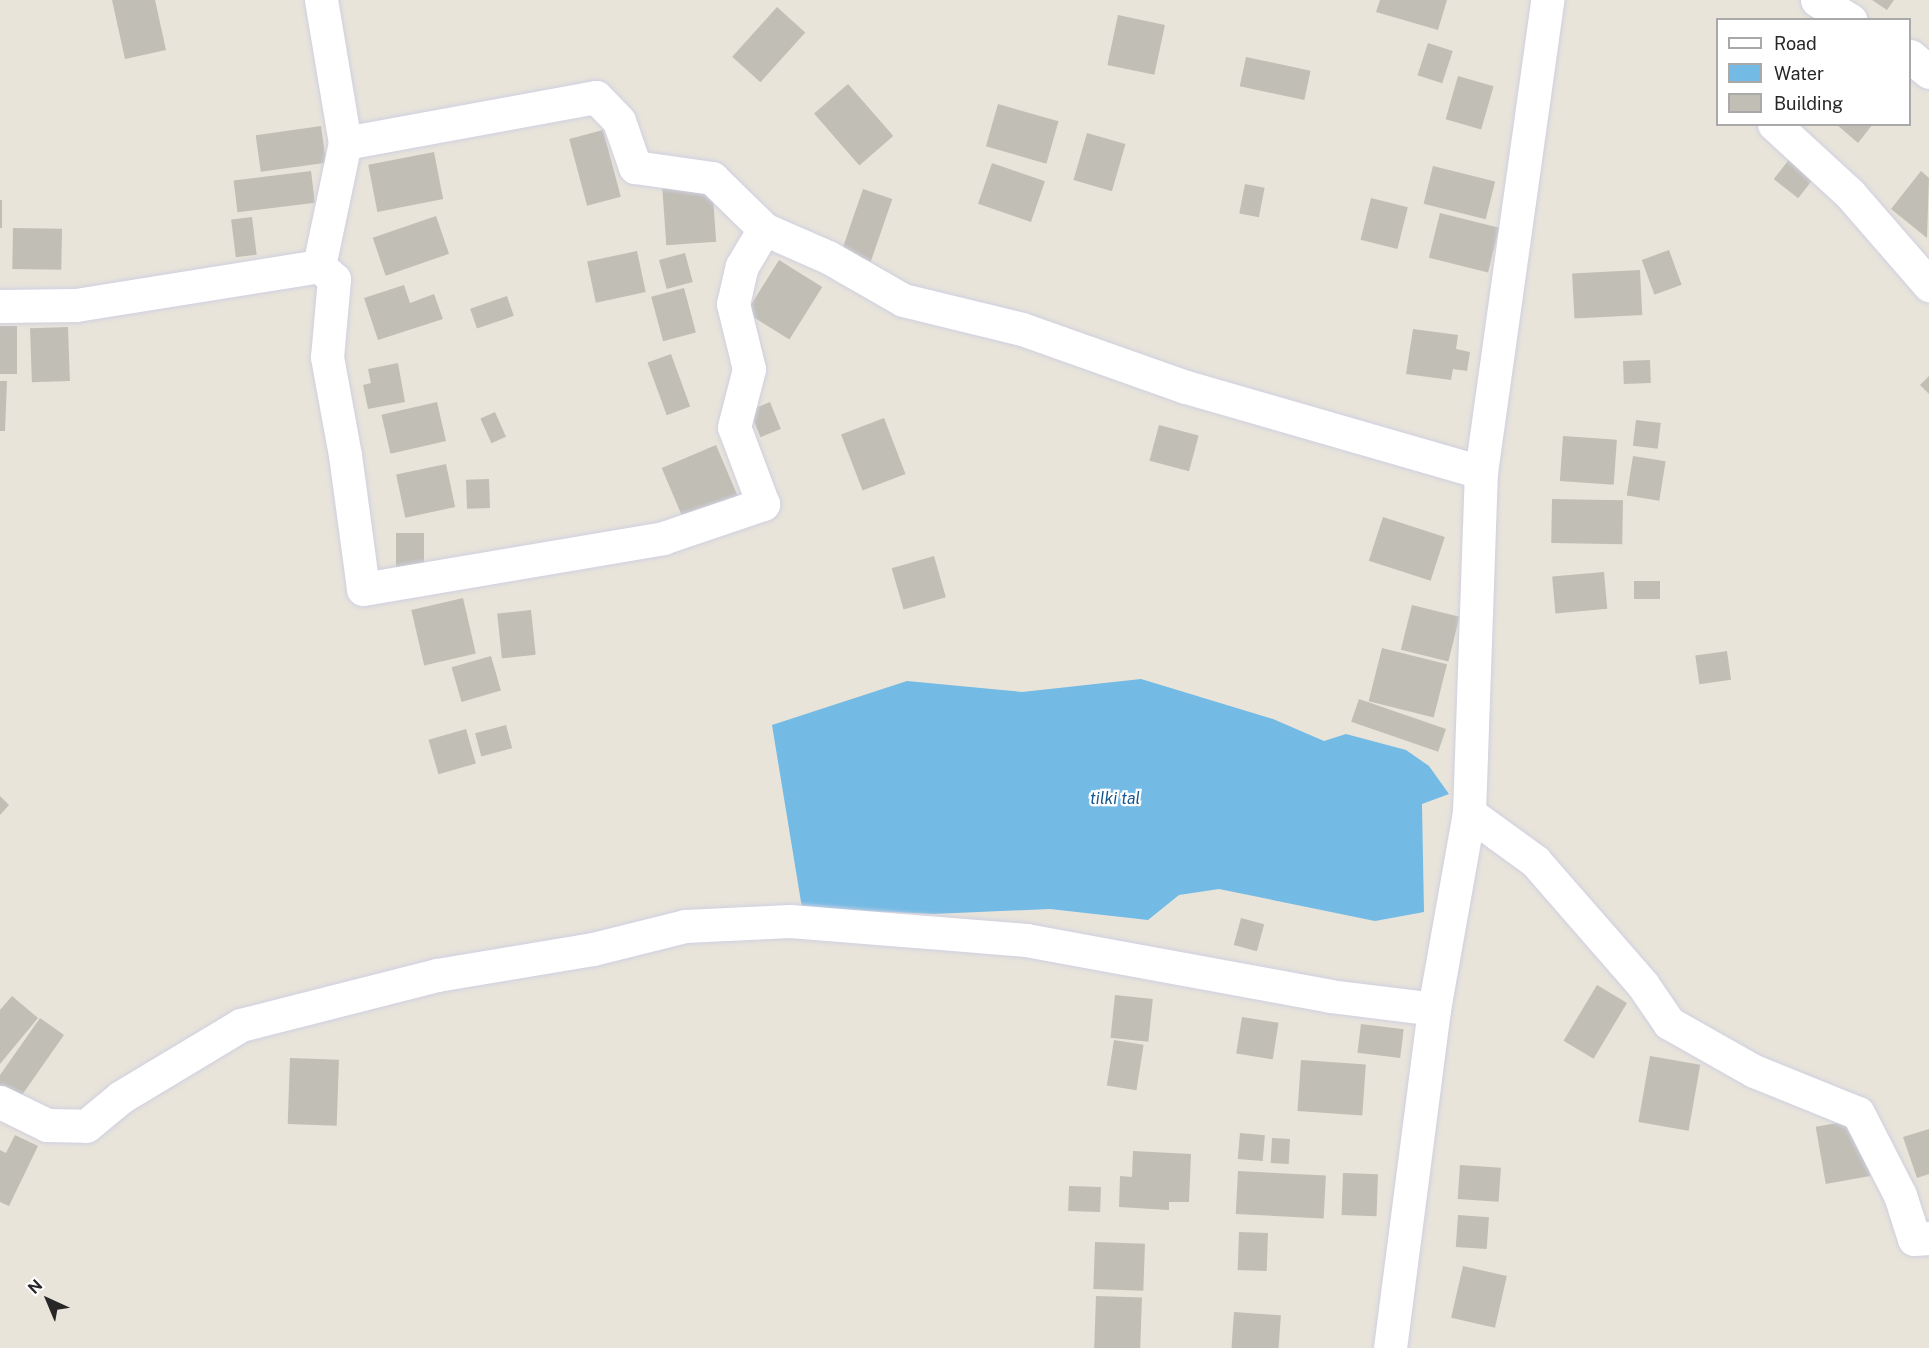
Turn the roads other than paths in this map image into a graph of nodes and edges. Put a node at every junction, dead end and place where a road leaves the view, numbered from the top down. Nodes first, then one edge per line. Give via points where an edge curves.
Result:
1 (321, 0) edge
2 (1547, 0) edge
3 (1911, 57) edge
4 (1929, 72) edge
5 (1776, 126) edge
6 (345, 143) junction
7 (764, 230) junction
8 (319, 266) junction
9 (1929, 285) edge
10 (0, 306) edge
11 (1481, 472) junction
12 (1469, 813) junction
13 (1434, 1010) junction
14 (0, 1102) edge
15 (1929, 1238) edge
16 (1390, 1348) edge

1 - 6 street
2 - 11 street
3 - 4 street
5 - 9 street via 1850,195
6 - 7 street via 596,97 619,121 635,167 712,178
6 - 8 street
7 - 8 street via 742,266 733,304 749,369 734,427 763,504 663,538 363,589 327,357 334,279
7 - 11 street via 828,257 903,300 1022,329 1186,387
8 - 10 street via 76,305
11 - 12 street
12 - 13 street
12 - 15 street via 1535,861 1643,985 1670,1023 1754,1071 1858,1113 1900,1195 1914,1239
13 - 14 street via 1329,996 1026,940 790,921 685,926 593,950 437,975 242,1025 121,1097 86,1126 47,1125
13 - 16 street

